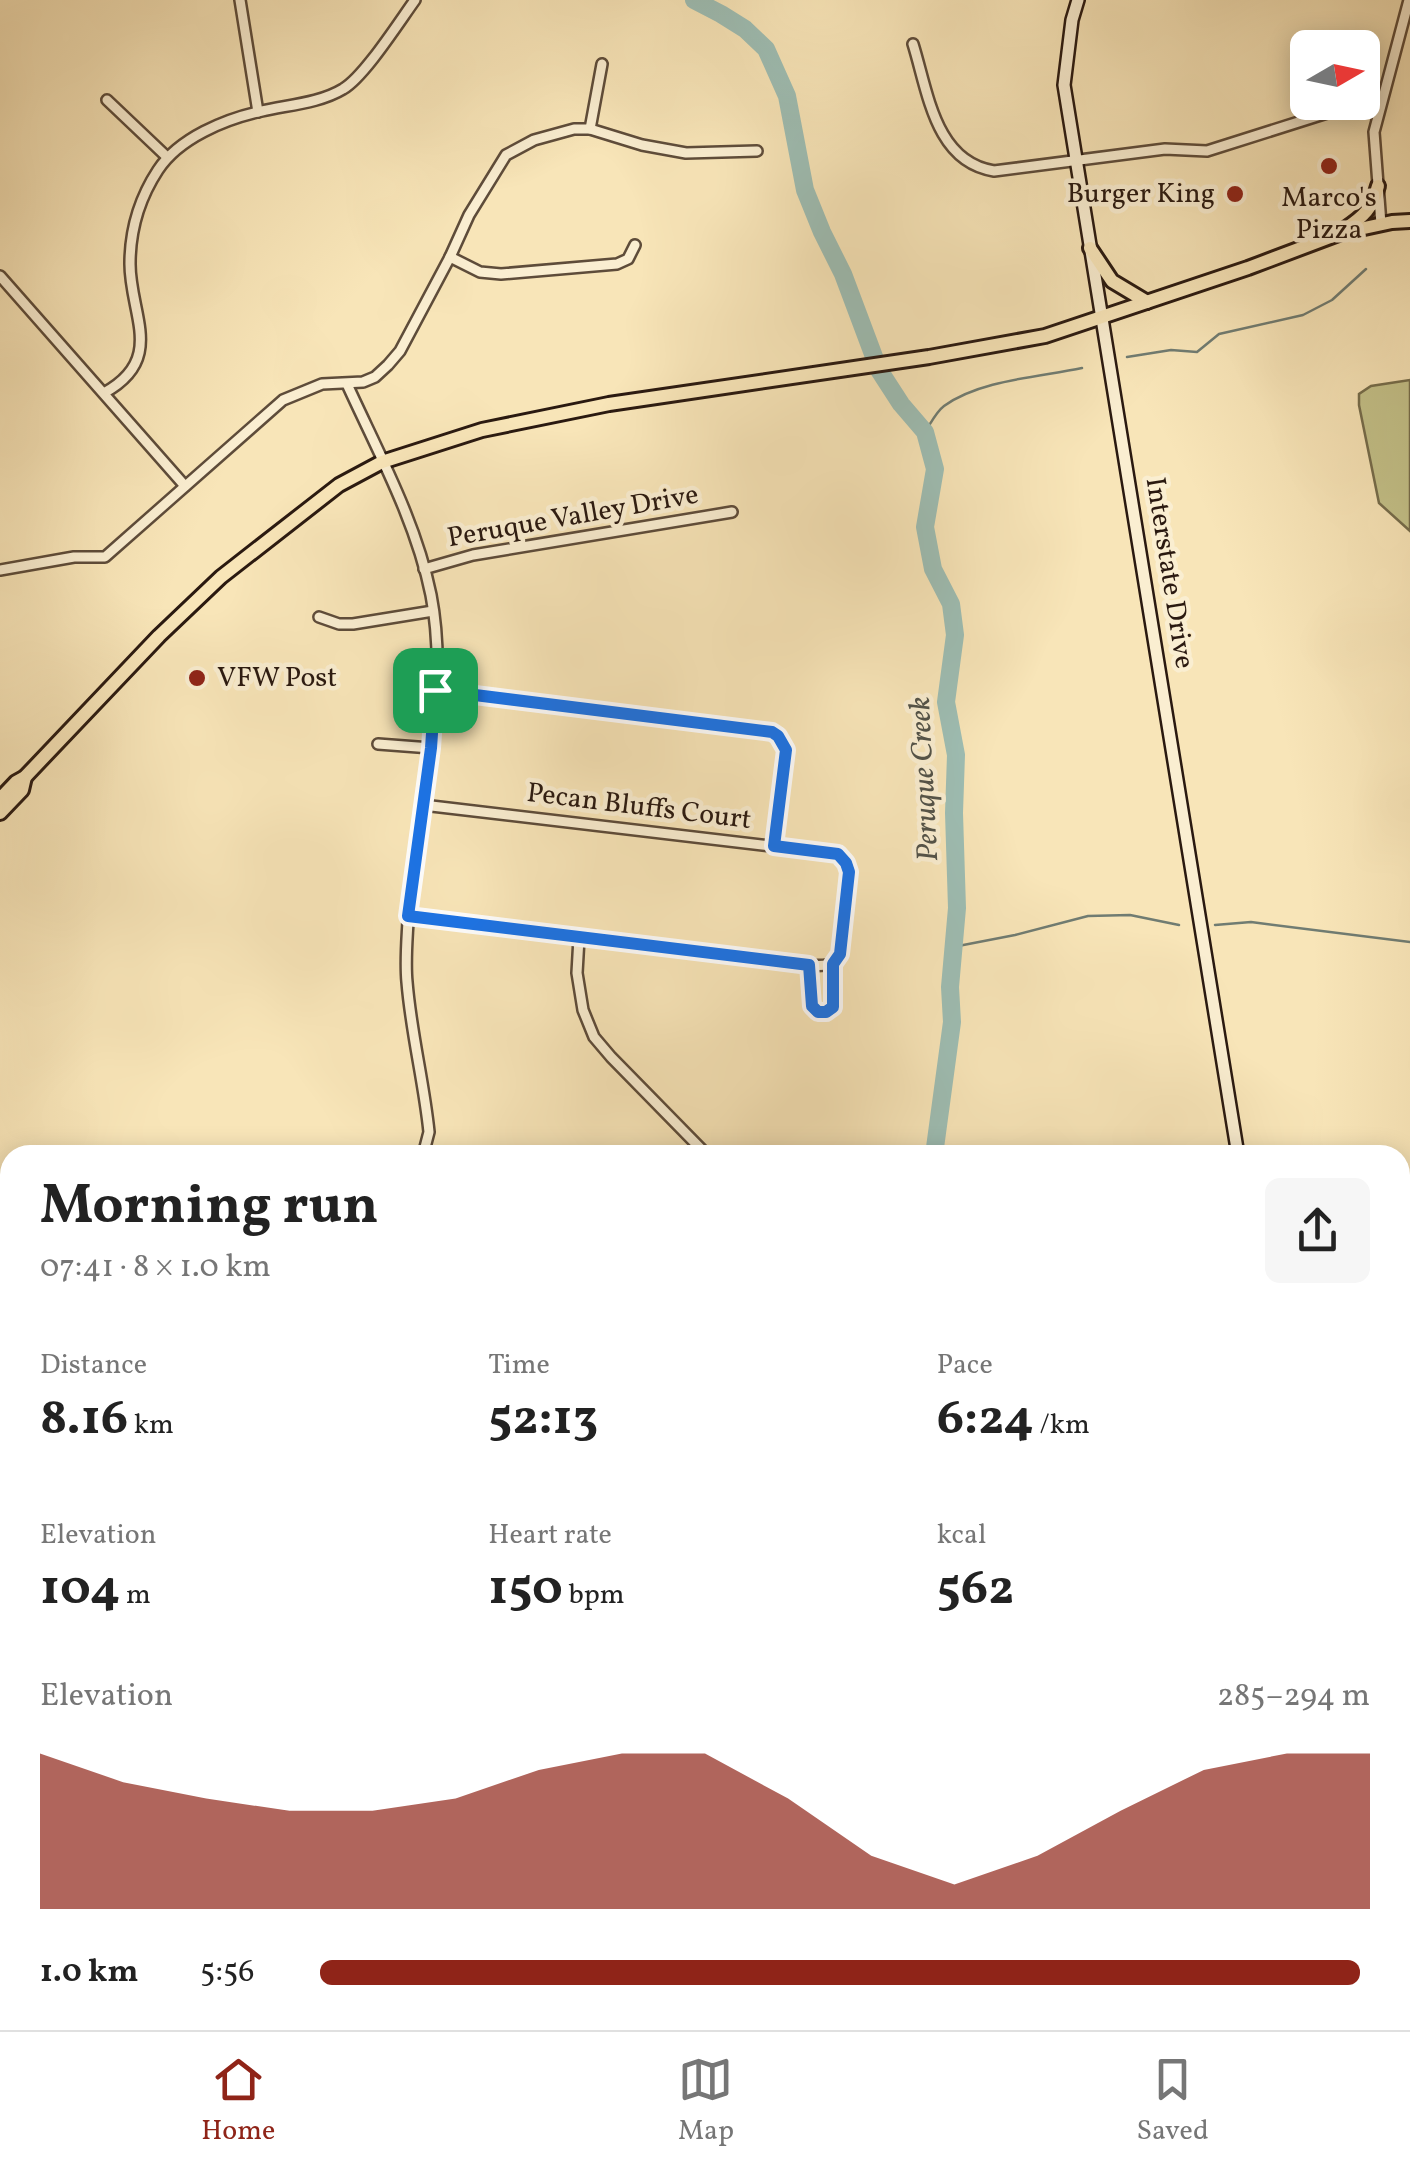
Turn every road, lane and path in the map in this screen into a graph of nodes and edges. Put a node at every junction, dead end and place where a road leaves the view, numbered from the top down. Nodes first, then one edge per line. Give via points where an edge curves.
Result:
1 (240, 0) edge
2 (416, 0) edge
3 (1078, 0) edge
4 (1409, 0) edge
5 (913, 44) dead end
6 (602, 64) dead end
7 (108, 100) dead end
8 (1380, 105) edge
9 (258, 112) junction
10 (1305, 120) edge
11 (1377, 120) edge
12 (590, 129) junction
13 (758, 151) dead end
14 (167, 157) junction
15 (1075, 161) junction
16 (1378, 186) junction
17 (1410, 221) edge
18 (1381, 224) junction
19 (1341, 232) junction
20 (635, 245) dead end
21 (1090, 248) junction
22 (450, 256) junction
23 (0, 276) edge
24 (1148, 302) junction
25 (1102, 317) junction
26 (346, 384) junction
27 (104, 393) junction
28 (382, 462) junction
29 (185, 486) junction
30 (732, 512) dead end
31 (0, 570) edge
32 (424, 570) junction
33 (433, 612) junction
34 (319, 617) dead end
35 (435, 690) junction
36 (378, 744) dead end
37 (431, 748) junction
38 (25, 778) junction
39 (0, 799) edge
40 (423, 805) junction
41 (0, 814) edge
42 (774, 846) junction
43 (408, 916) junction
44 (580, 938) junction
45 (833, 964) junction
46 (809, 965) junction
47 (426, 1145) edge
48 (697, 1145) edge
49 (1236, 1145) edge

1 - 9 street
2 - 9 street via 344,89
3 - 15 main road, Interstate Drive via 1064,85
4 - 8 street
5 - 15 street via 939,128 964,160 994,171
6 - 12 street
7 - 14 street
9 - 14 street via 199,135
10 - 15 street via 1206,151 1165,149
11 - 16 street
12 - 13 street via 686,153
12 - 22 street via 557,132 506,156
14 - 27 street via 132,230 132,291 142,335 136,362
15 - 21 main road, Interstate Drive
16 - 18 street
16 - 19 main road via 1369,210
17 - 18 main road
18 - 19 main road
19 - 24 main road
20 - 22 street via 617,264 500,274
21 - 24 main road via 1112,280
21 - 25 main road, Interstate Drive
22 - 26 street via 400,351 375,377
23 - 27 street
24 - 25 main road
25 - 28 main road via 1044,336 929,357 532,419
25 - 49 main road, Interstate Drive
26 - 28 street
26 - 29 street via 322,384 283,400
27 - 29 street
28 - 32 street
28 - 38 main road via 339,486 220,577
29 - 31 street via 105,557
30 - 32 street, Peruque Valley Drive via 473,555
32 - 33 street
33 - 34 street via 353,624
33 - 35 street
35 - 37 street
35 - 42 street via 772,732 786,750
36 - 37 street
37 - 40 street
38 - 39 main road
38 - 41 main road
40 - 42 street, Pecan Bluffs Court
40 - 43 street
42 - 45 street, Pecan Bluffs Court via 838,854 846,863 840,954
43 - 44 street
43 - 47 street via 406,979
44 - 46 street
44 - 48 street via 577,972 594,1037
45 - 46 street
45 - 46 street via 833,1007 826,1012 812,1006

